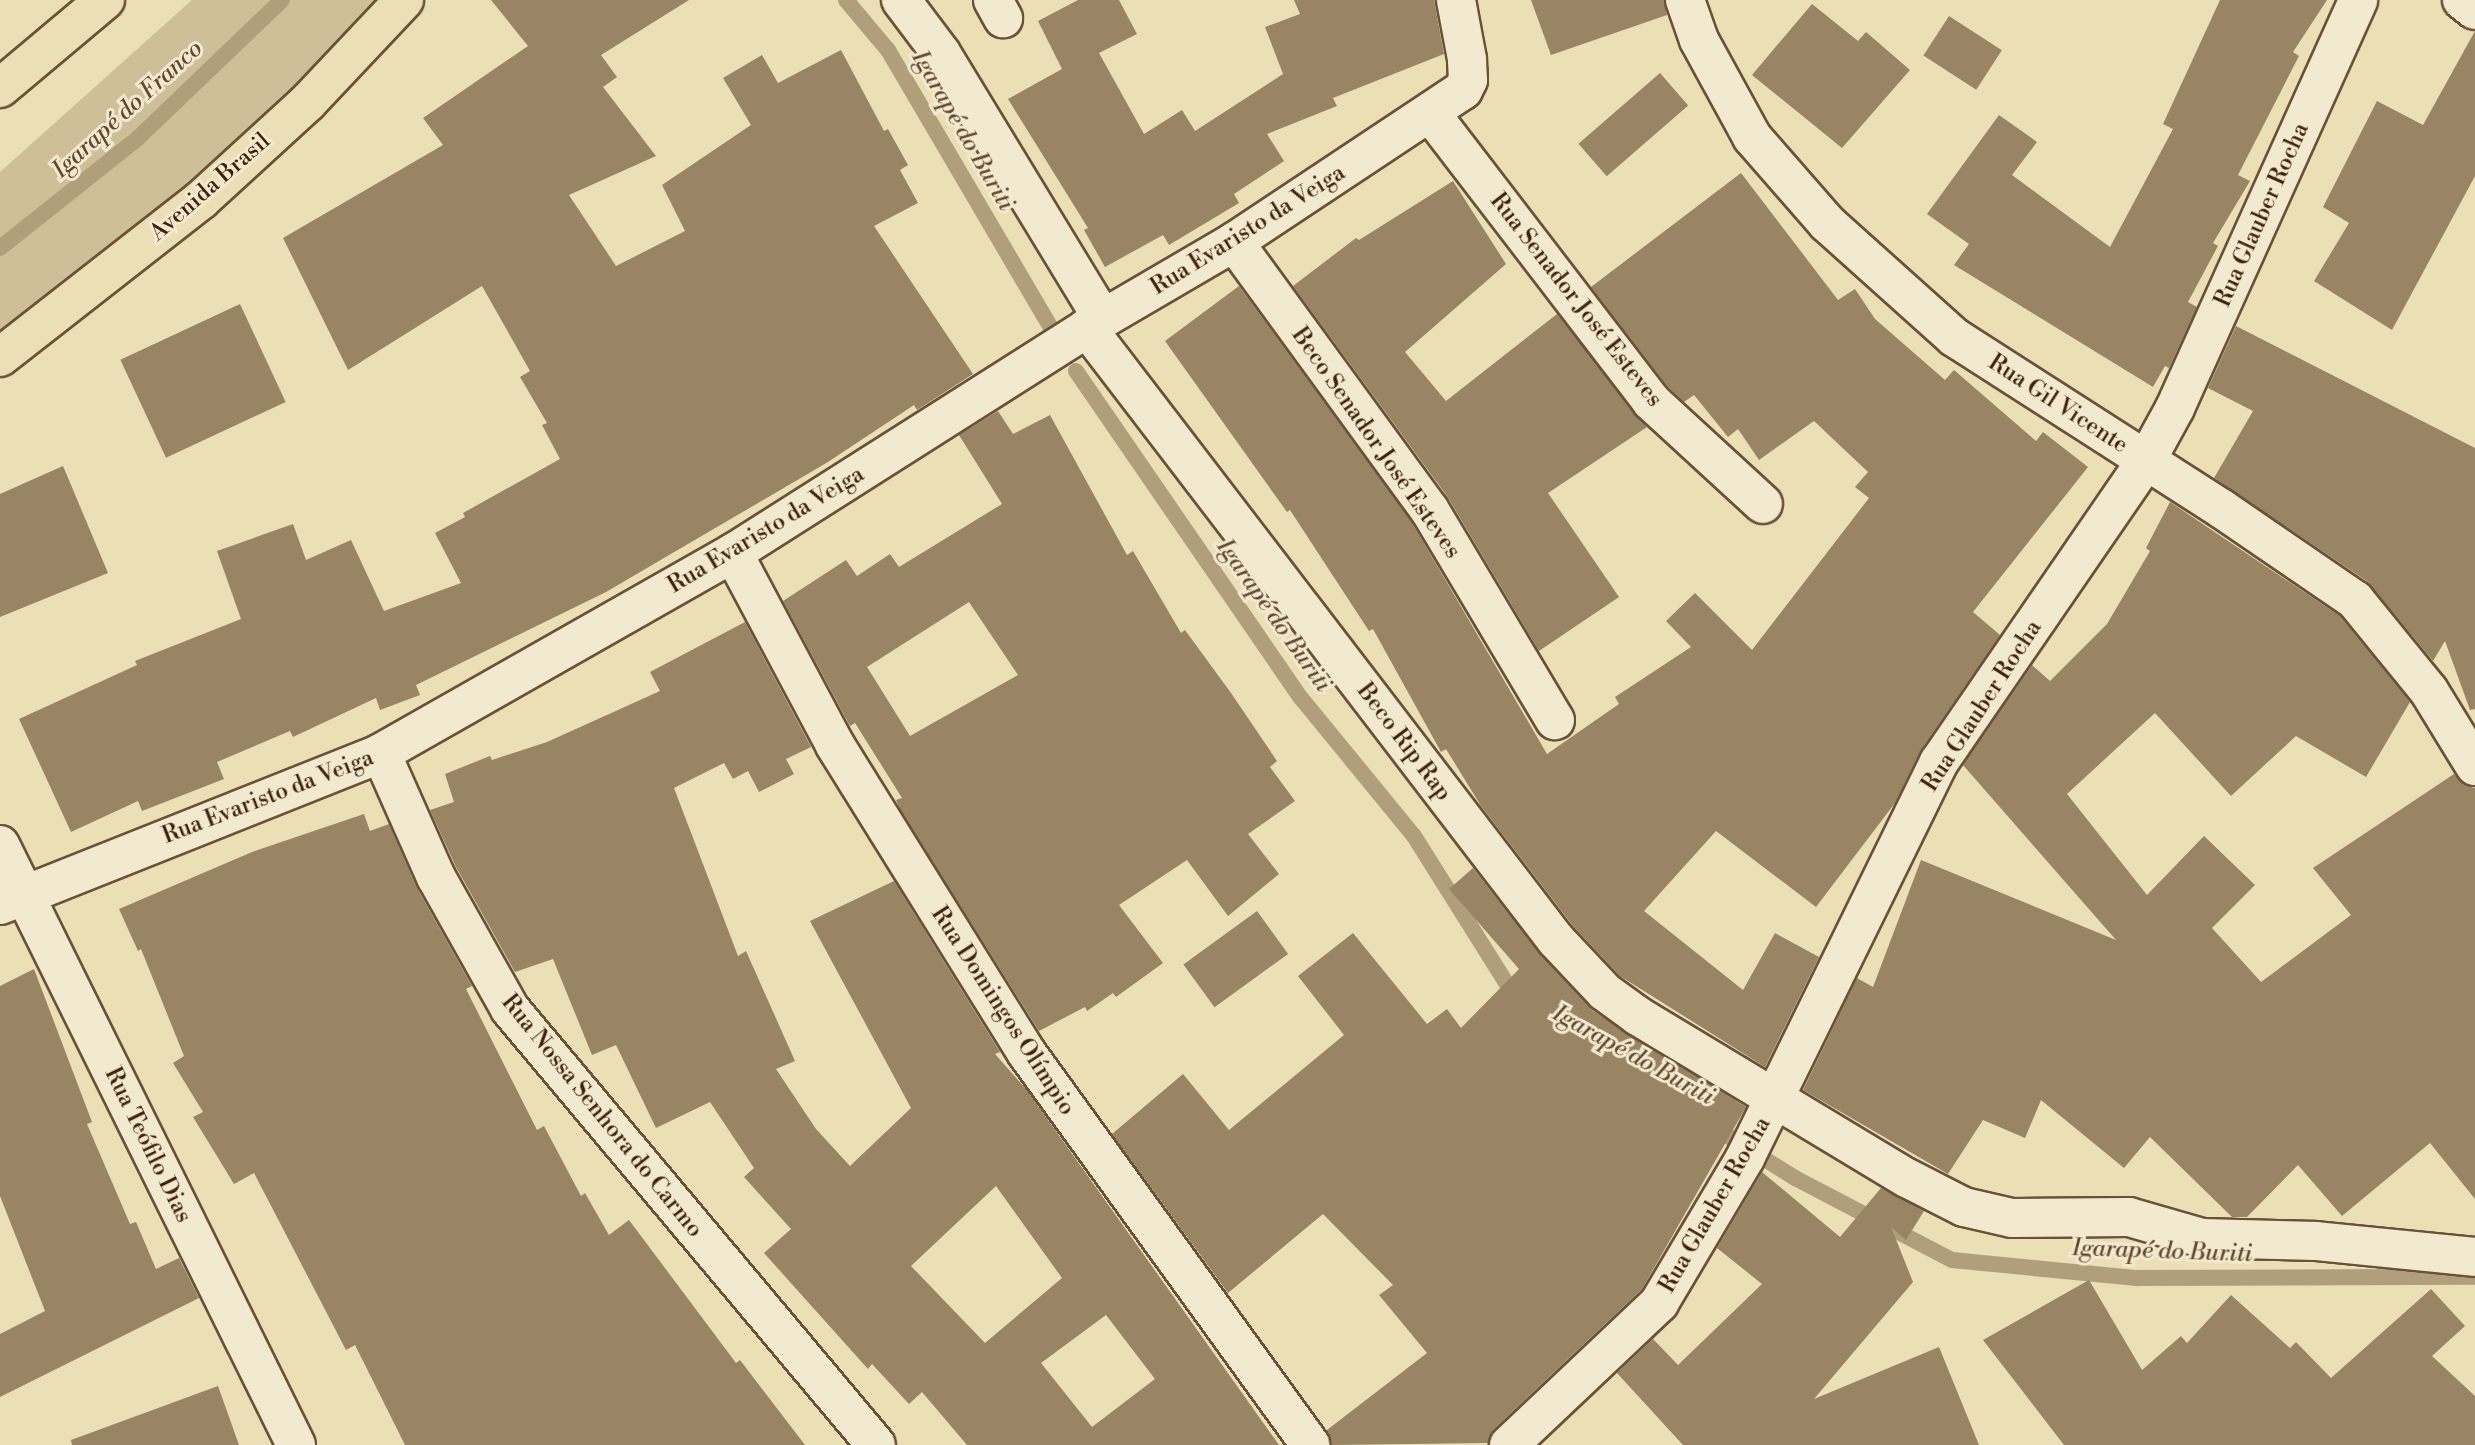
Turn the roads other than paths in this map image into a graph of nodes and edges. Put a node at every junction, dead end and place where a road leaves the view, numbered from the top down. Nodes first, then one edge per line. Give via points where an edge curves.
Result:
1 (105, 0) edge
2 (404, 0) edge
3 (901, 0) edge
4 (1456, 0) edge
5 (1685, 0) edge
6 (2358, 0) edge
7 (2462, 0) edge
8 (2475, 9) edge
9 (0, 88) edge
10 (1432, 114) junction
11 (1234, 242) junction
12 (1095, 324) junction
13 (0, 357) edge
14 (2146, 461) junction
15 (1763, 504) dead end
16 (733, 553) junction
17 (1555, 720) dead end
18 (381, 753) junction
19 (2475, 766) edge
20 (0, 845) edge
21 (12, 899) edge
22 (1775, 1101) junction
23 (2475, 1257) edge
24 (296, 1445) edge
25 (876, 1445) edge
26 (1311, 1445) edge
27 (1509, 1445) edge

1 - 9 highway
2 - 13 highway, Avenida Brasil via 308,102 201,200
3 - 12 street, Beco Rip Rap via 941,53
4 - 10 street, Rua Evaristo da Veiga via 1468,80
5 - 14 street, Rua Gil Vicente via 1699,40 1752,137 1827,223 1954,337
6 - 14 street, Rua Glauber Rocha
7 - 8 street
10 - 11 street, Rua Evaristo da Veiga
10 - 15 street, Rua Senador José Esteves via 1651,401
11 - 12 street, Rua Evaristo da Veiga
11 - 17 street, Beco Senador José Esteves via 1429,509
12 - 16 street, Rua Evaristo da Veiga
12 - 22 street, Beco Rip Rap via 1556,940 1605,992
14 - 19 street, Rua Gil Vicente via 2355,600 2429,691
14 - 22 street, Rua Glauber Rocha via 1940,762
16 - 18 street, Rua Evaristo da Veiga
16 - 26 street, Rua Domingos Olímpio via 835,744 1026,1052
18 - 21 street, Rua Evaristo da Veiga
18 - 25 street, Rua Nossa Senhora do Carmo via 436,877 510,1009
20 - 21 street, Rua Teófilo Dias
21 - 24 street, Rua Teófilo Dias
22 - 23 street, Beco Rip Rap via 1964,1207 2000,1215 2129,1217 2202,1238 2316,1241
22 - 27 street, Rua Glauber Rocha via 1659,1303

